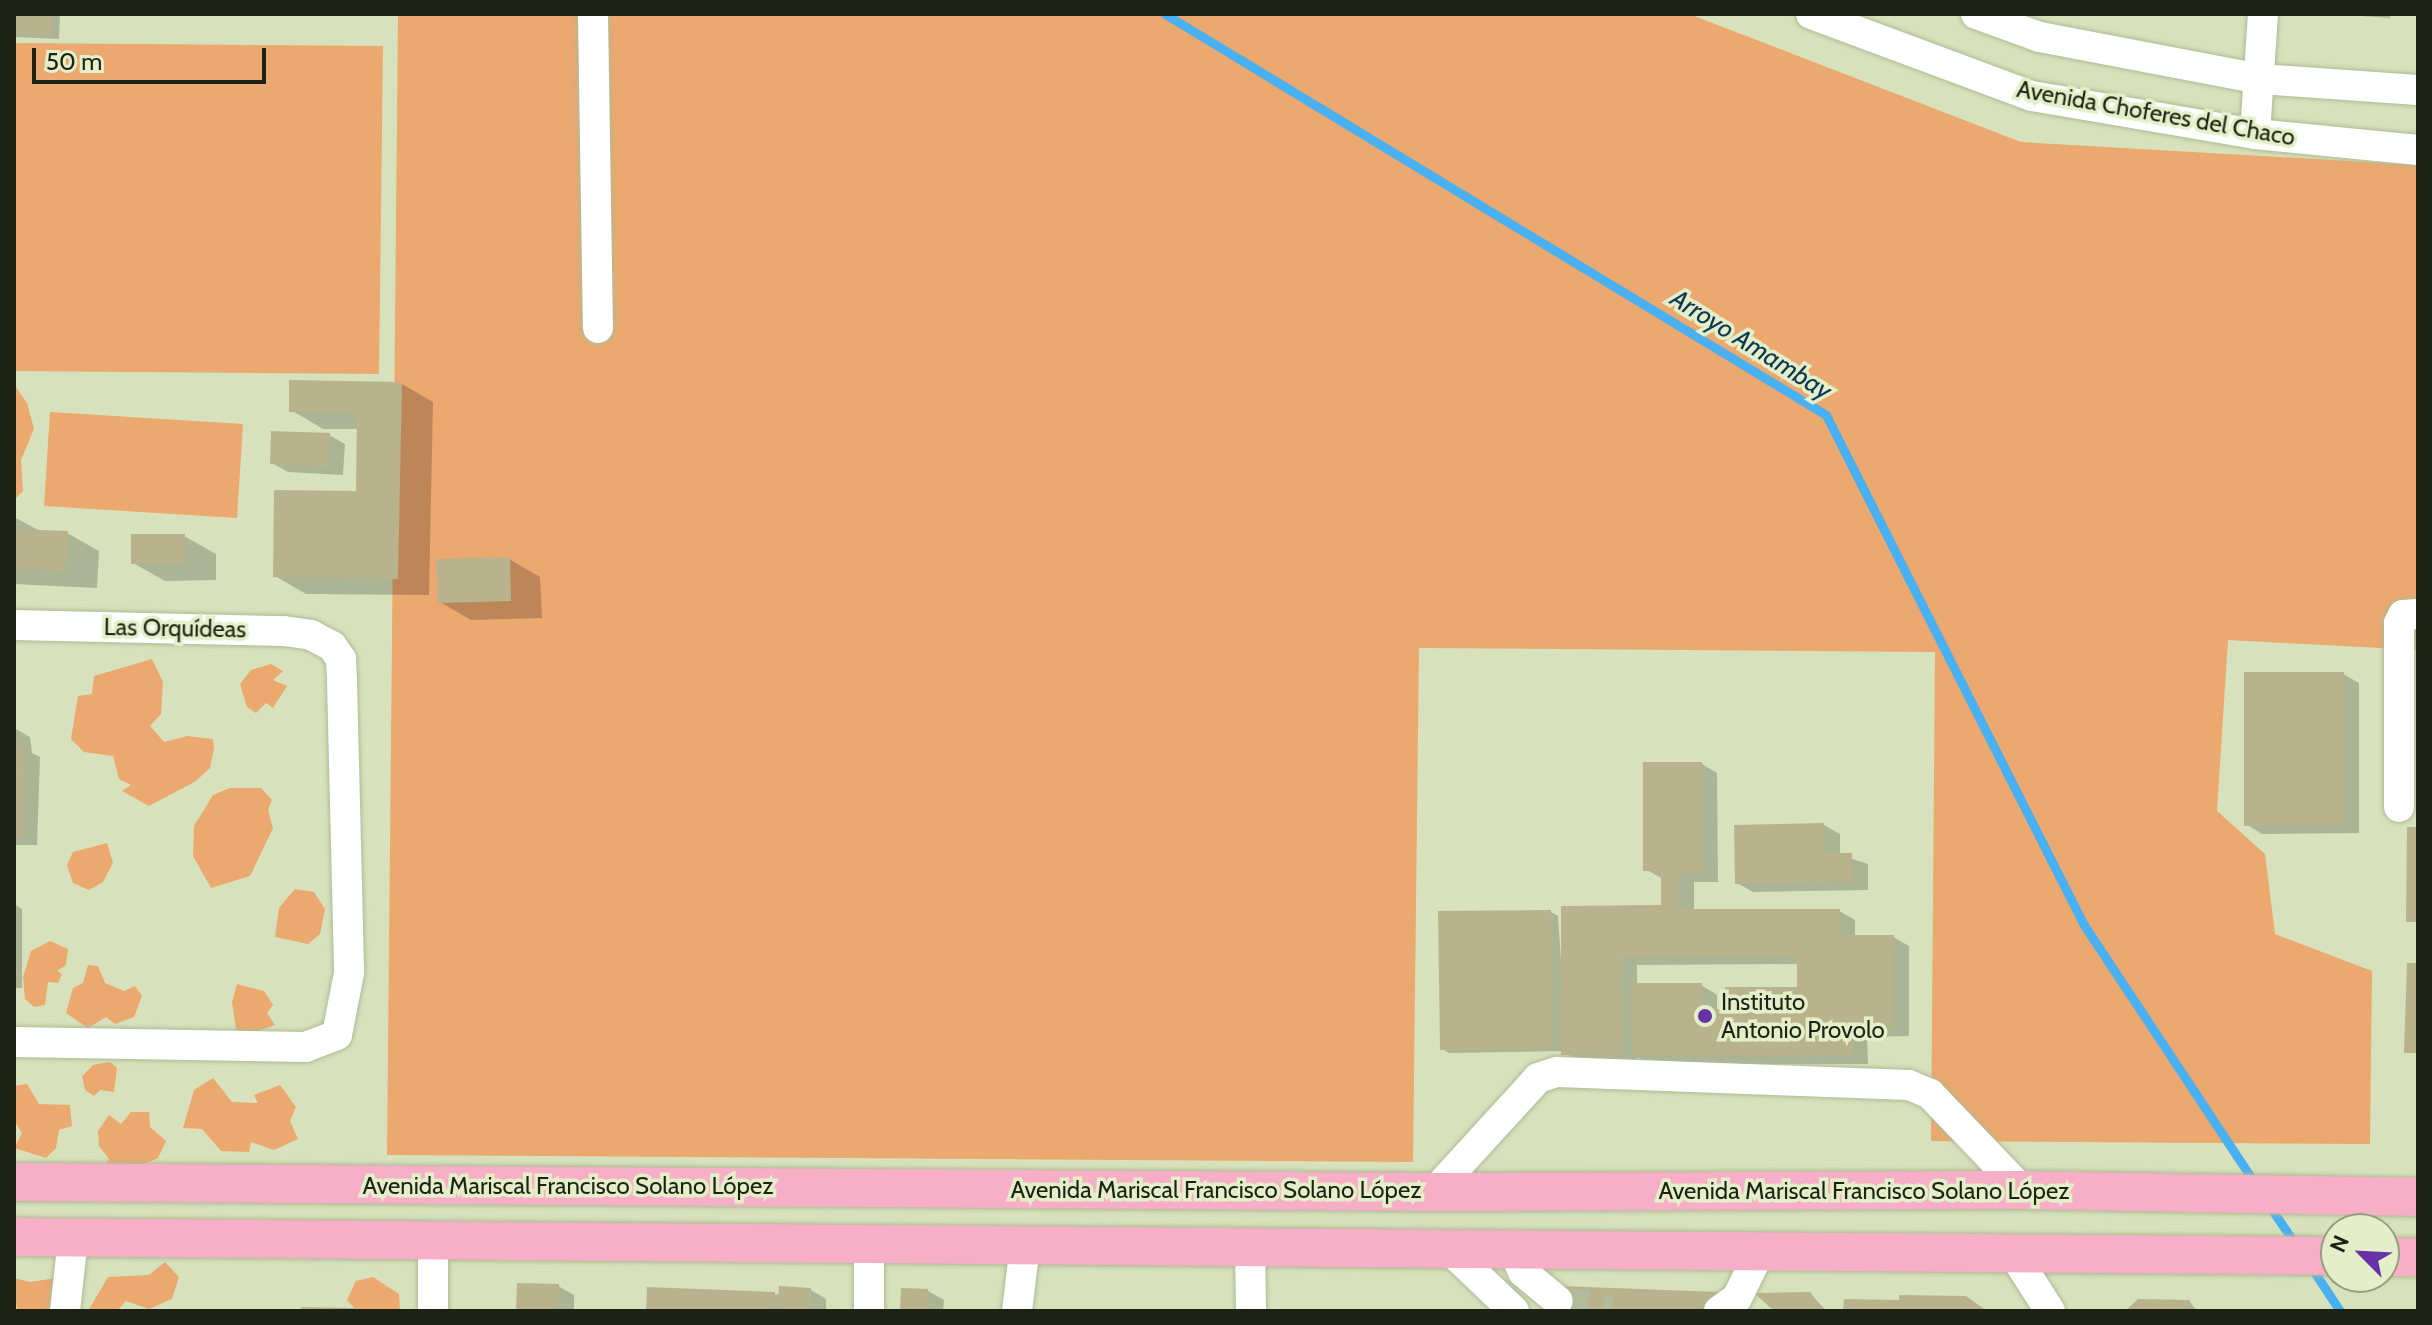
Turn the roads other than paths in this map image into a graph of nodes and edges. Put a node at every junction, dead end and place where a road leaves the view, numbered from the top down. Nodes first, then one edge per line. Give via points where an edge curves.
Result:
1 (593, 14) edge
2 (1811, 14) edge
3 (1976, 14) edge
4 (2263, 14) edge
5 (2260, 79) junction
6 (2418, 90) edge
7 (2255, 134) junction
8 (2418, 150) edge
9 (598, 328) dead end
10 (2418, 614) edge
11 (14, 625) edge
12 (2399, 807) dead end
13 (14, 1042) edge
14 (14, 1182) edge
15 (2022, 1190) junction
16 (1434, 1192) junction
17 (2418, 1197) edge
18 (14, 1237) edge
19 (73, 1238) junction
20 (433, 1244) junction
21 (869, 1245) junction
22 (1025, 1245) junction
23 (1250, 1245) junction
24 (1448, 1248) junction
25 (1512, 1248) junction
26 (1761, 1249) junction
27 (2011, 1250) junction
28 (2320, 1256) edge
29 (1558, 1301) tunnel mouth
30 (65, 1311) edge
31 (433, 1311) edge
32 (869, 1311) edge
33 (1017, 1311) edge
34 (1251, 1311) edge
35 (1514, 1311) edge
36 (1719, 1311) edge
37 (2050, 1311) edge

1 - 9 street
2 - 7 street, Avenida Choferes del Chaco via 2032,96
3 - 5 street via 2040,37
4 - 5 street
5 - 6 street
5 - 7 street
7 - 8 street, Avenida Choferes del Chaco
10 - 12 street via 2403,615 2399,623
11 - 13 street, Las Orquídeas via 284,631 311,635 332,646 341,659 349,973 337,1035 306,1047
14 - 16 main road, Avenida Mariscal Francisco Solano López
15 - 16 main road, Avenida Mariscal Francisco Solano López
15 - 16 street via 1930,1094 1909,1085 1557,1072 1538,1078
15 - 17 main road, Avenida Mariscal Francisco Solano López
18 - 19 main road
19 - 20 main road
19 - 30 street
20 - 21 main road
20 - 31 street
21 - 22 main road
21 - 32 street
22 - 23 main road
22 - 33 street
23 - 24 main road
23 - 34 street
24 - 25 main road
24 - 35 street
25 - 26 main road
25 - 29 street via 1523,1272
26 - 27 main road
26 - 36 street via 1737,1298
27 - 28 main road
27 - 37 street

